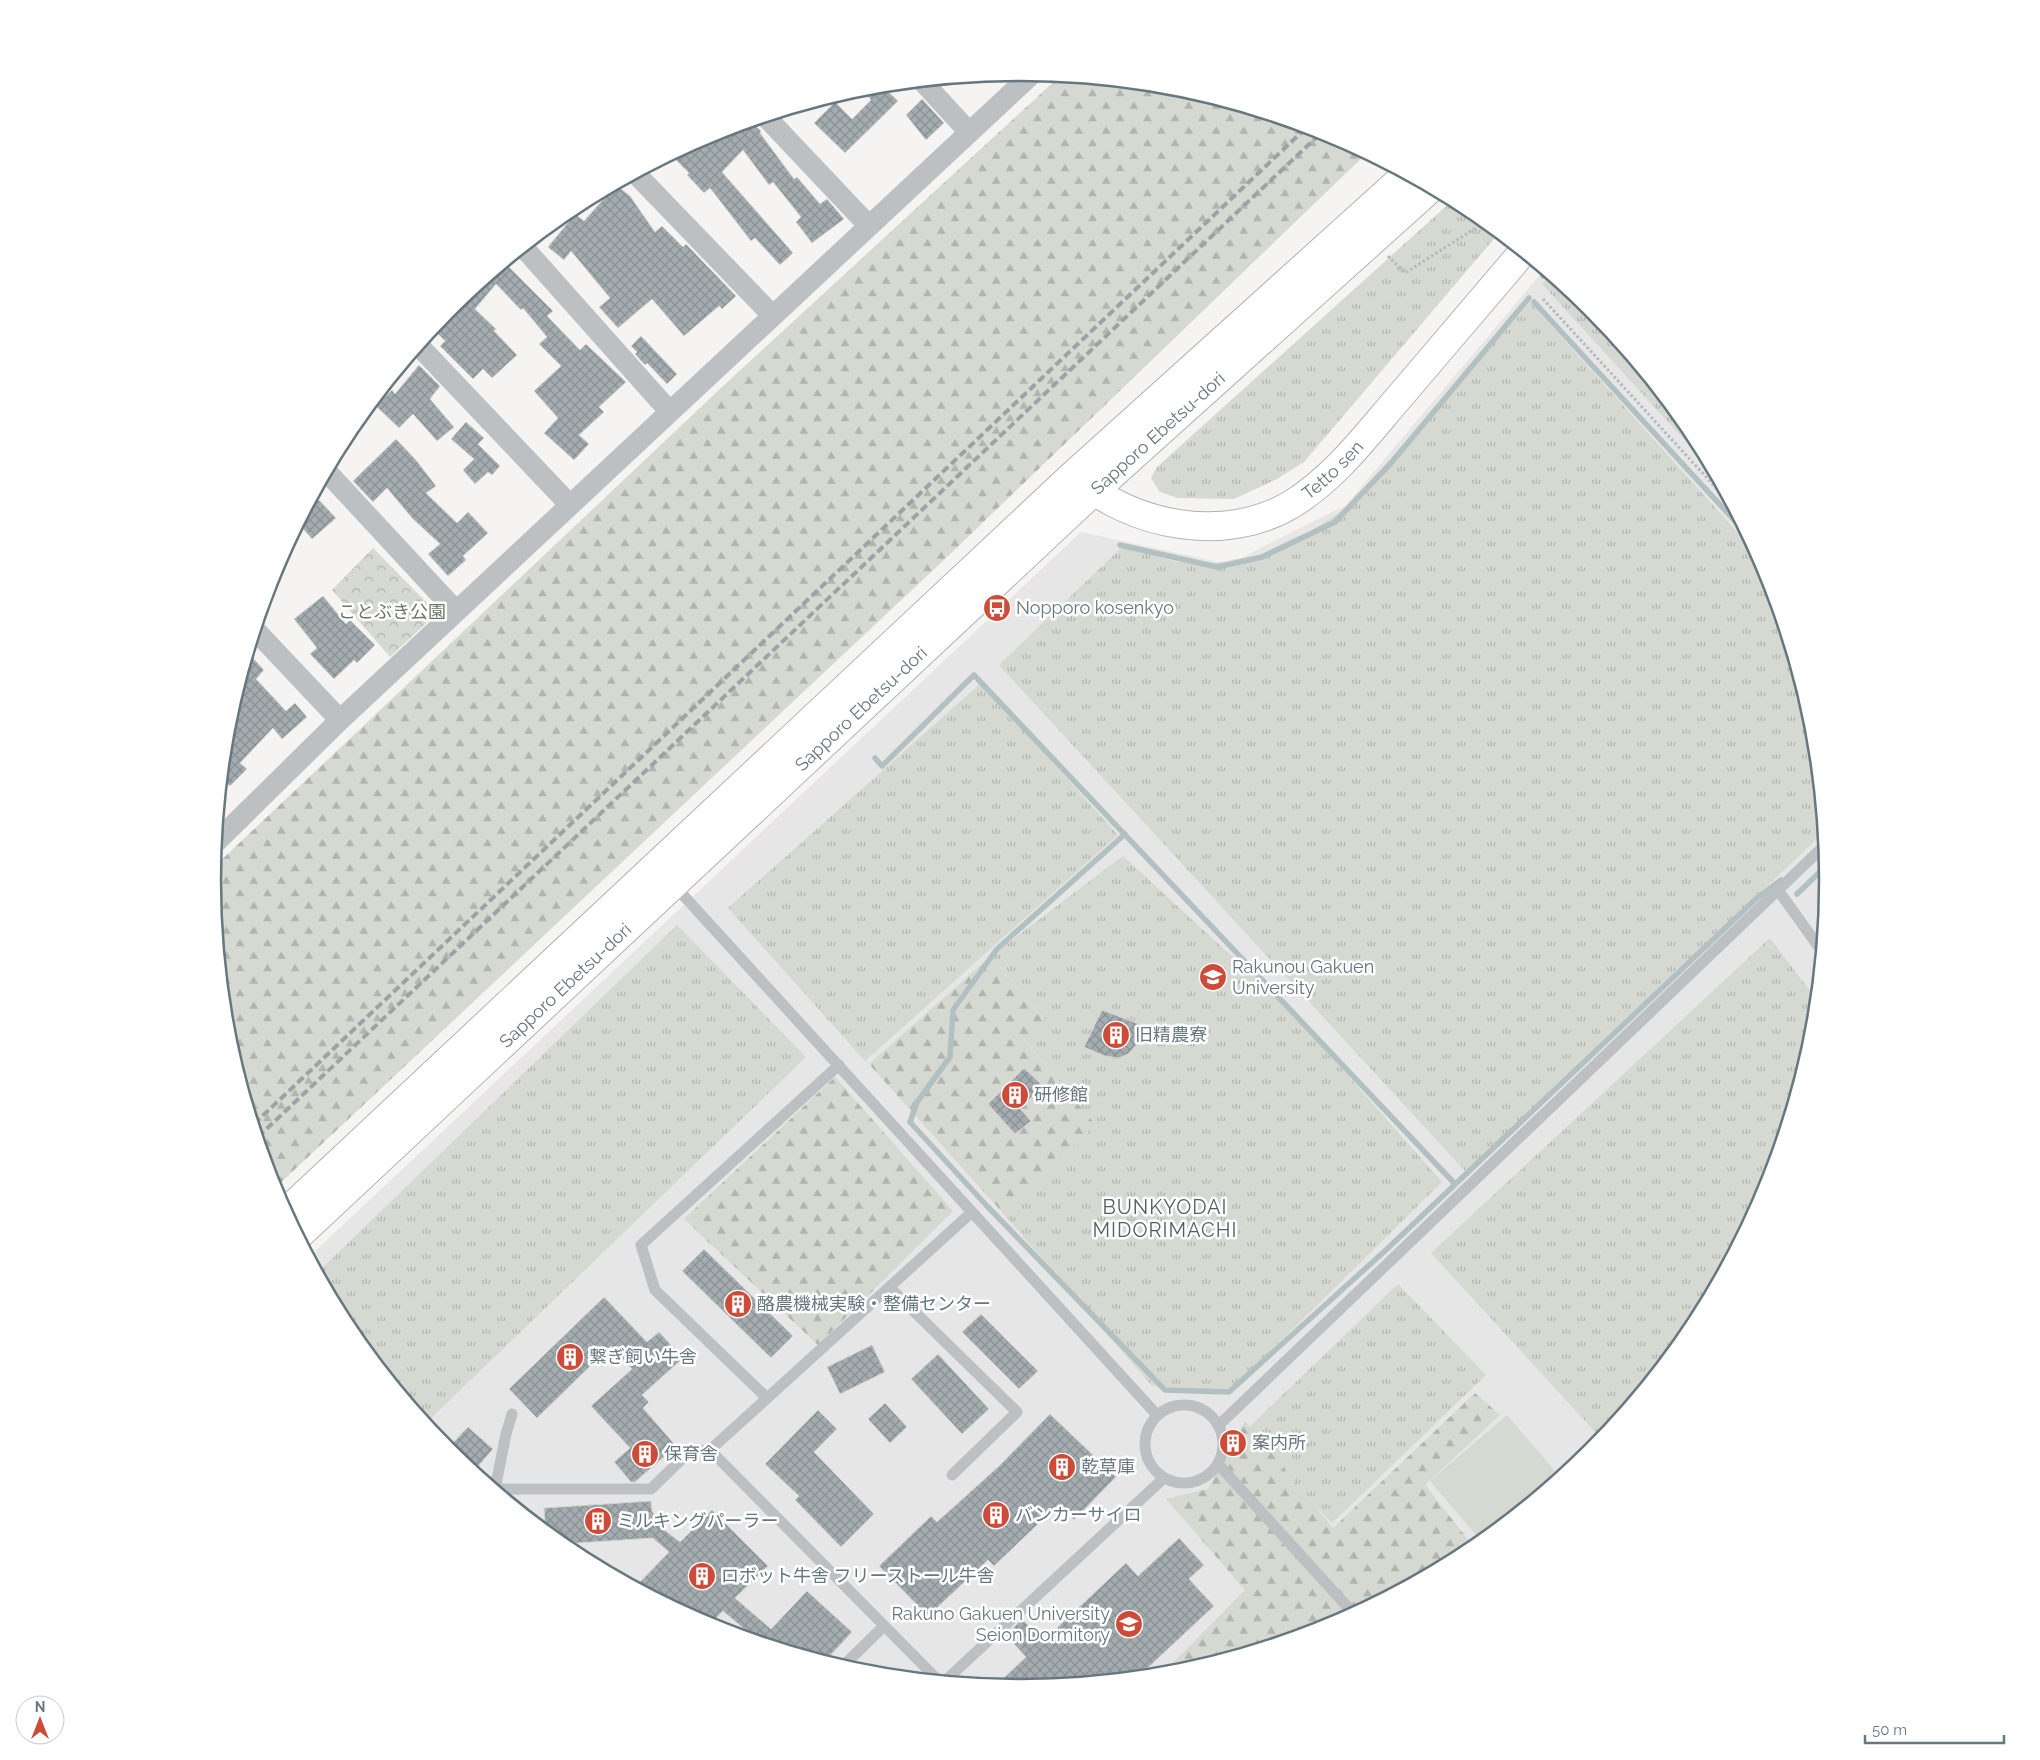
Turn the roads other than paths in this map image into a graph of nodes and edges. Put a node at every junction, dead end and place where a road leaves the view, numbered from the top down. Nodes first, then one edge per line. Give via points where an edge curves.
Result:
1 (1024, 81) edge
2 (928, 87) edge
3 (770, 122) edge
4 (969, 132) junction
5 (640, 178) edge
6 (1402, 179) edge
7 (1426, 192) edge
8 (869, 226) junction
9 (527, 252) edge
10 (1519, 256) edge
11 (773, 316) junction
12 (422, 349) edge
13 (670, 412) junction
14 (331, 476) edge
15 (1083, 483) junction
16 (570, 505) junction
17 (456, 611) junction
18 (260, 635) edge
19 (340, 720) junction
20 (223, 835) edge
21 (1818, 852) edge
22 (664, 874) junction
23 (1778, 890) junction
24 (1816, 943) edge
25 (839, 1065) junction
26 (292, 1207) edge
27 (972, 1212) junction
28 (303, 1231) edge
29 (890, 1287) junction
30 (767, 1398) junction
31 (512, 1414) dead end
32 (1157, 1415) junction
33 (1218, 1425) junction
34 (710, 1450) junction
35 (1218, 1464) junction
36 (952, 1475) dead end
37 (1164, 1478) junction
38 (497, 1484) edge
39 (503, 1489) edge
40 (1348, 1608) edge
41 (884, 1626) junction
42 (849, 1660) edge
43 (931, 1673) edge
44 (951, 1675) edge

1 - 4 street
2 - 4 street
3 - 8 street
4 - 8 street
5 - 11 street
6 - 15 main road, Sapporo Ebetsu-dori
7 - 15 main road, Sapporo Ebetsu-dori
8 - 11 street
9 - 13 street
10 - 15 main road, Tetto sen via 1356,447 1317,486 1291,504 1263,518 1201,528 1133,512
11 - 13 street
12 - 16 street
13 - 16 street
14 - 17 street
15 - 22 main road, Sapporo Ebetsu-dori
16 - 17 street
17 - 19 street
18 - 19 street
19 - 20 street
21 - 23 lane
22 - 25 lane
22 - 26 main road, Sapporo Ebetsu-dori
22 - 28 main road, Sapporo Ebetsu-dori
23 - 24 lane
23 - 33 lane
25 - 27 lane
25 - 30 lane via 641,1245 656,1290
27 - 29 lane
27 - 32 lane
29 - 30 lane
29 - 36 lane via 1016,1412
30 - 34 lane
31 - 38 lane
32 - 33 lane via 1167,1408 1190,1405 1210,1413
32 - 37 lane via 1147,1430 1144,1448 1151,1465
33 - 35 lane via 1223,1438
34 - 39 lane via 690,1451 651,1490
34 - 41 lane
35 - 37 lane via 1210,1474 1194,1482 1175,1483
35 - 40 lane
37 - 44 lane
41 - 42 lane
41 - 43 lane

